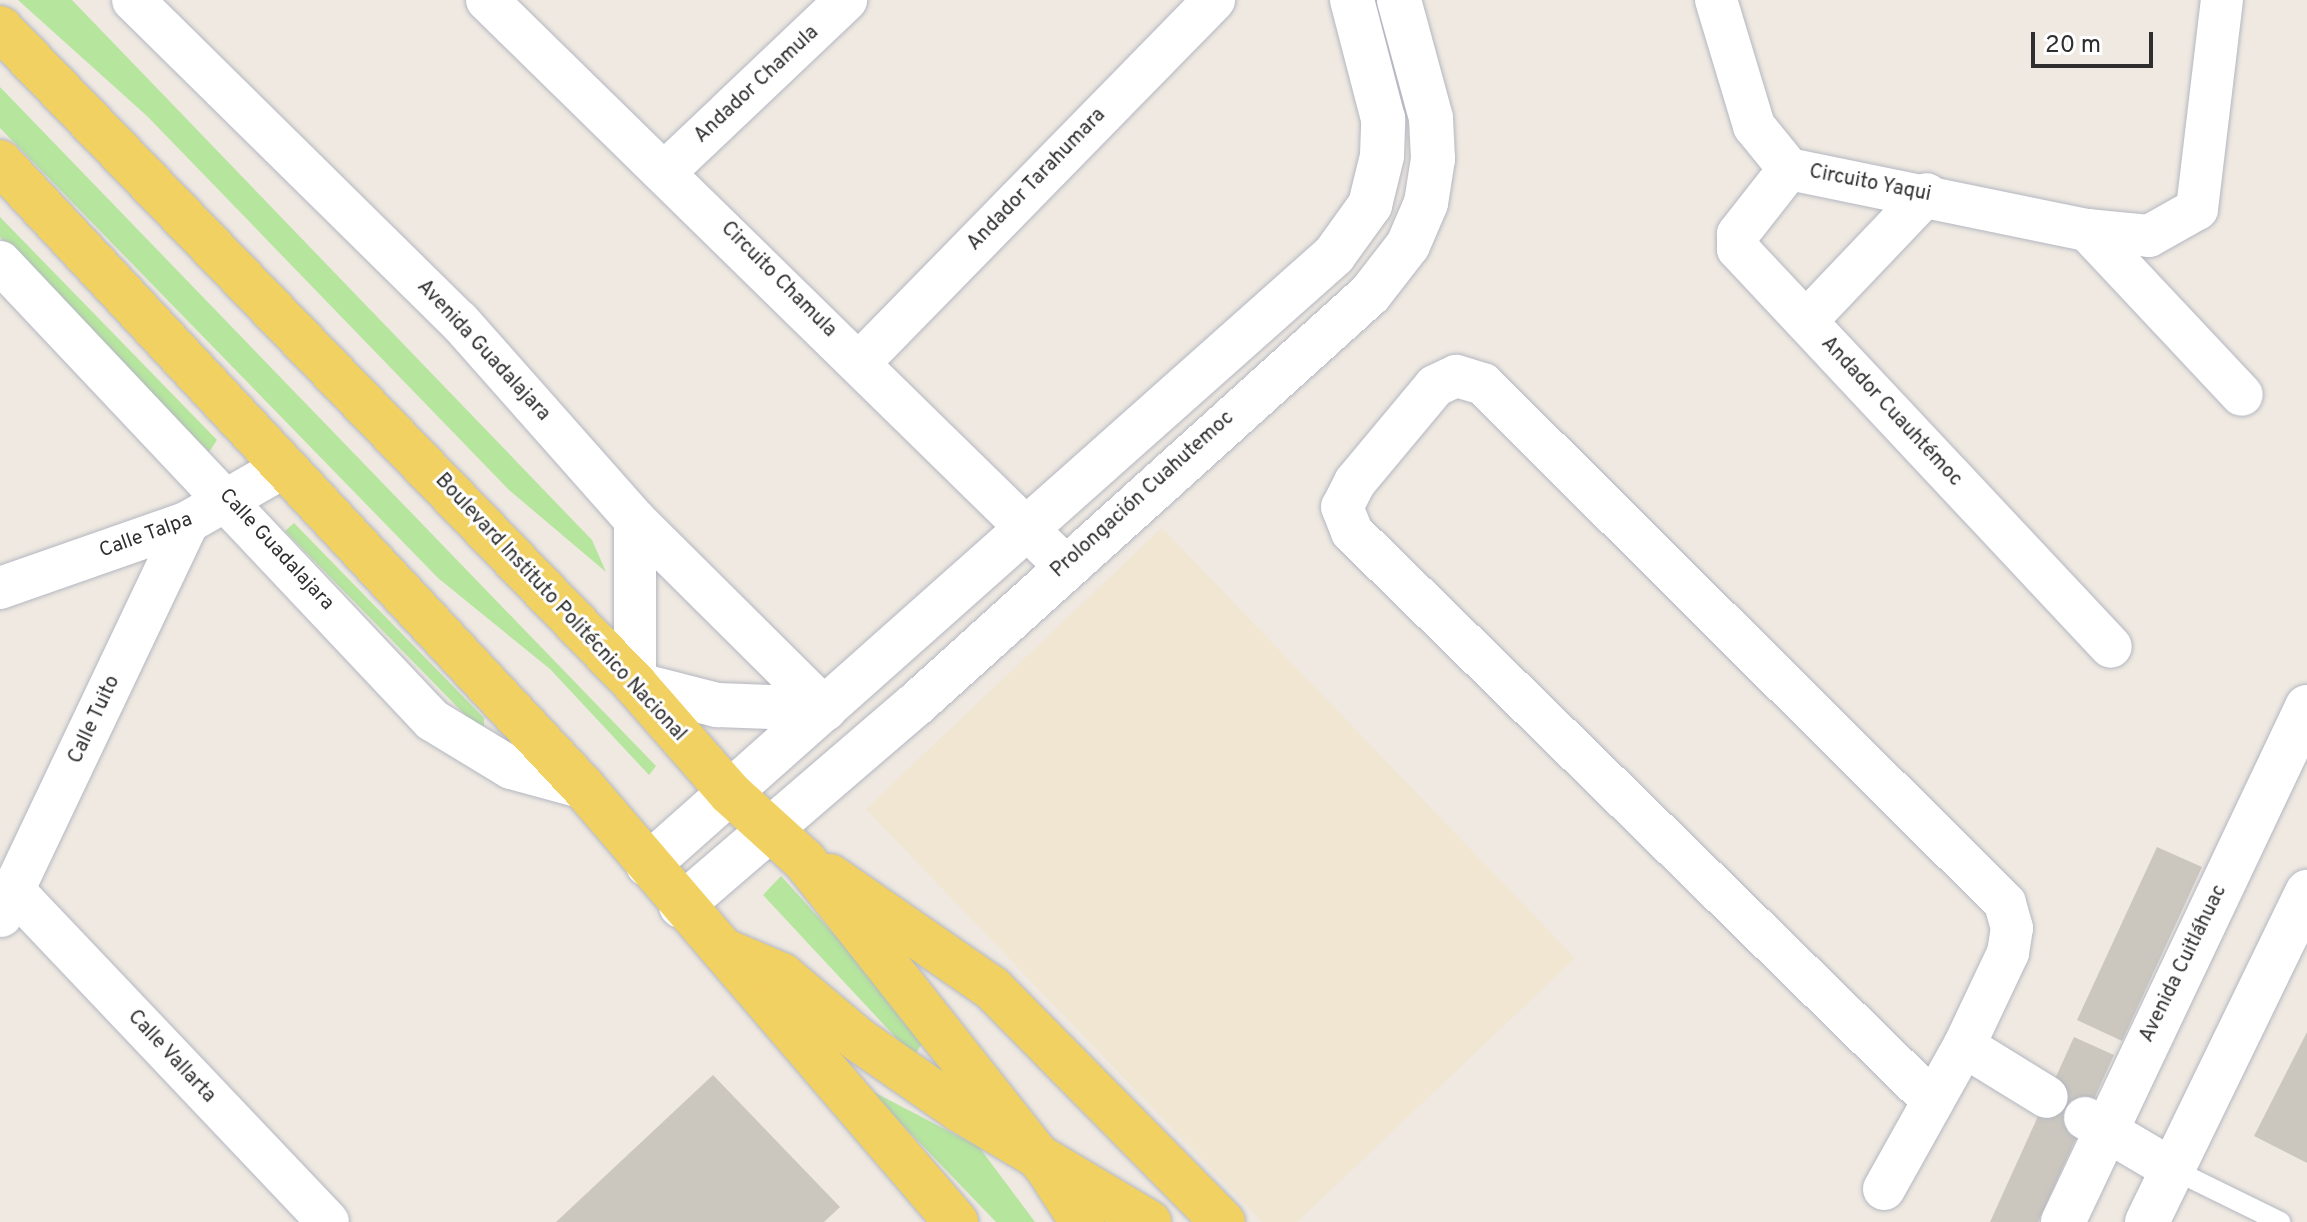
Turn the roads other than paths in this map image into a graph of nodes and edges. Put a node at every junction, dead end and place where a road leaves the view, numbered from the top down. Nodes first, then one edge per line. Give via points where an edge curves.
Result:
1 (133, 0) edge
2 (487, 0) edge
3 (846, 0) edge
4 (1214, 0) edge
5 (1352, 0) edge
6 (1399, 0) edge
7 (1716, 0) edge
8 (2222, 0) edge
9 (0, 28) edge
10 (0, 162) edge
11 (1789, 169) junction
12 (667, 170) junction
13 (1927, 194) junction
14 (2087, 230) junction
15 (0, 262) edge
16 (1806, 321) junction
17 (861, 361) junction
18 (2242, 395) dead end
19 (284, 467) junction
20 (231, 501) junction
21 (635, 520) junction
22 (188, 522) junction
23 (1026, 532) junction
24 (1064, 565) junction
25 (0, 588) edge
26 (2111, 647) dead end
27 (635, 684) junction
28 (2307, 707) edge
29 (825, 709) junction
30 (584, 788) junction
31 (730, 793) junction
32 (771, 830) junction
33 (804, 860) junction
34 (648, 865) junction
35 (2307, 892) edge
36 (7, 904) edge
37 (681, 906) junction
38 (717, 949) junction
39 (1964, 1046) junction
40 (2047, 1097) dead end
41 (1933, 1101) junction
42 (2096, 1123) junction
43 (1046, 1166) junction
44 (2170, 1168) junction
45 (1884, 1189) dead end
46 (328, 1222) edge
47 (956, 1222) edge
48 (1082, 1222) edge
49 (1149, 1222) edge
50 (1223, 1222) edge
51 (2063, 1222) edge
52 (2147, 1222) edge
53 (2280, 1222) edge

1 - 21 street, Avenida Guadalajara via 459,321
2 - 12 street, Circuito Chamula
3 - 12 street, Andador Chamula
4 - 17 street, Andador Tarahumara
5 - 23 street via 1383,119 1370,205 1334,255
6 - 24 street, Prolongación Cuahutemoc via 1431,118 1433,159 1426,203 1408,245 1370,294
7 - 11 street, Circuito Yaqui via 1754,126
8 - 14 street, Circuito Yaqui via 2197,209 2149,236
9 - 27 main road, Boulevard Instituto Politécnico Nacional
10 - 19 main road
11 - 13 street, Circuito Yaqui
11 - 16 street, Andador Cuauhtémoc via 1736,243
12 - 17 street, Circuito Chamula
13 - 14 street, Circuito Yaqui
13 - 16 street
14 - 18 street
15 - 20 street, Calle Guadalajara
16 - 26 street, Andador Cuauhtémoc
17 - 23 street, Circuito Chamula
19 - 20 street, Calle Talpa
19 - 30 main road
20 - 22 street, Calle Talpa
20 - 30 street, Calle Guadalajara via 432,720 511,768
21 - 27 street
21 - 29 street, Avenida Guadalajara
22 - 25 street, Calle Talpa
22 - 36 street, Calle Tuito
23 - 24 street, Circuito Chamula
23 - 29 street
24 - 32 street, Prolongación Cuahutemoc
27 - 29 street via 717,705
27 - 31 main road, Boulevard Instituto Politécnico Nacional
28 - 42 street, Avenida Cuitláhuac
29 - 31 street
30 - 34 main road
31 - 32 main road, Boulevard Instituto Politécnico Nacional
31 - 34 street
32 - 33 main road, Boulevard Instituto Politécnico Nacional
32 - 37 street, Prolongación Cuahutemoc
33 - 43 main road, Boulevard Instituto Politécnico Nacional
33 - 50 main road via 900,919 992,988
34 - 37 main road
35 - 44 street
36 - 46 street, Calle Vallarta
37 - 38 main road
38 - 43 main road via 782,975 859,1040
38 - 47 main road
39 - 40 street
39 - 41 street
39 - 41 street via 2008,953 2012,928 2005,903 1483,384 1456,376 1435,386 1355,482 1342,507 1352,532
41 - 45 street
42 - 44 street
42 - 51 street, Avenida Cuitláhuac
43 - 48 main road, Boulevard Instituto Politécnico Nacional
43 - 49 main road
44 - 52 street
44 - 53 lane

